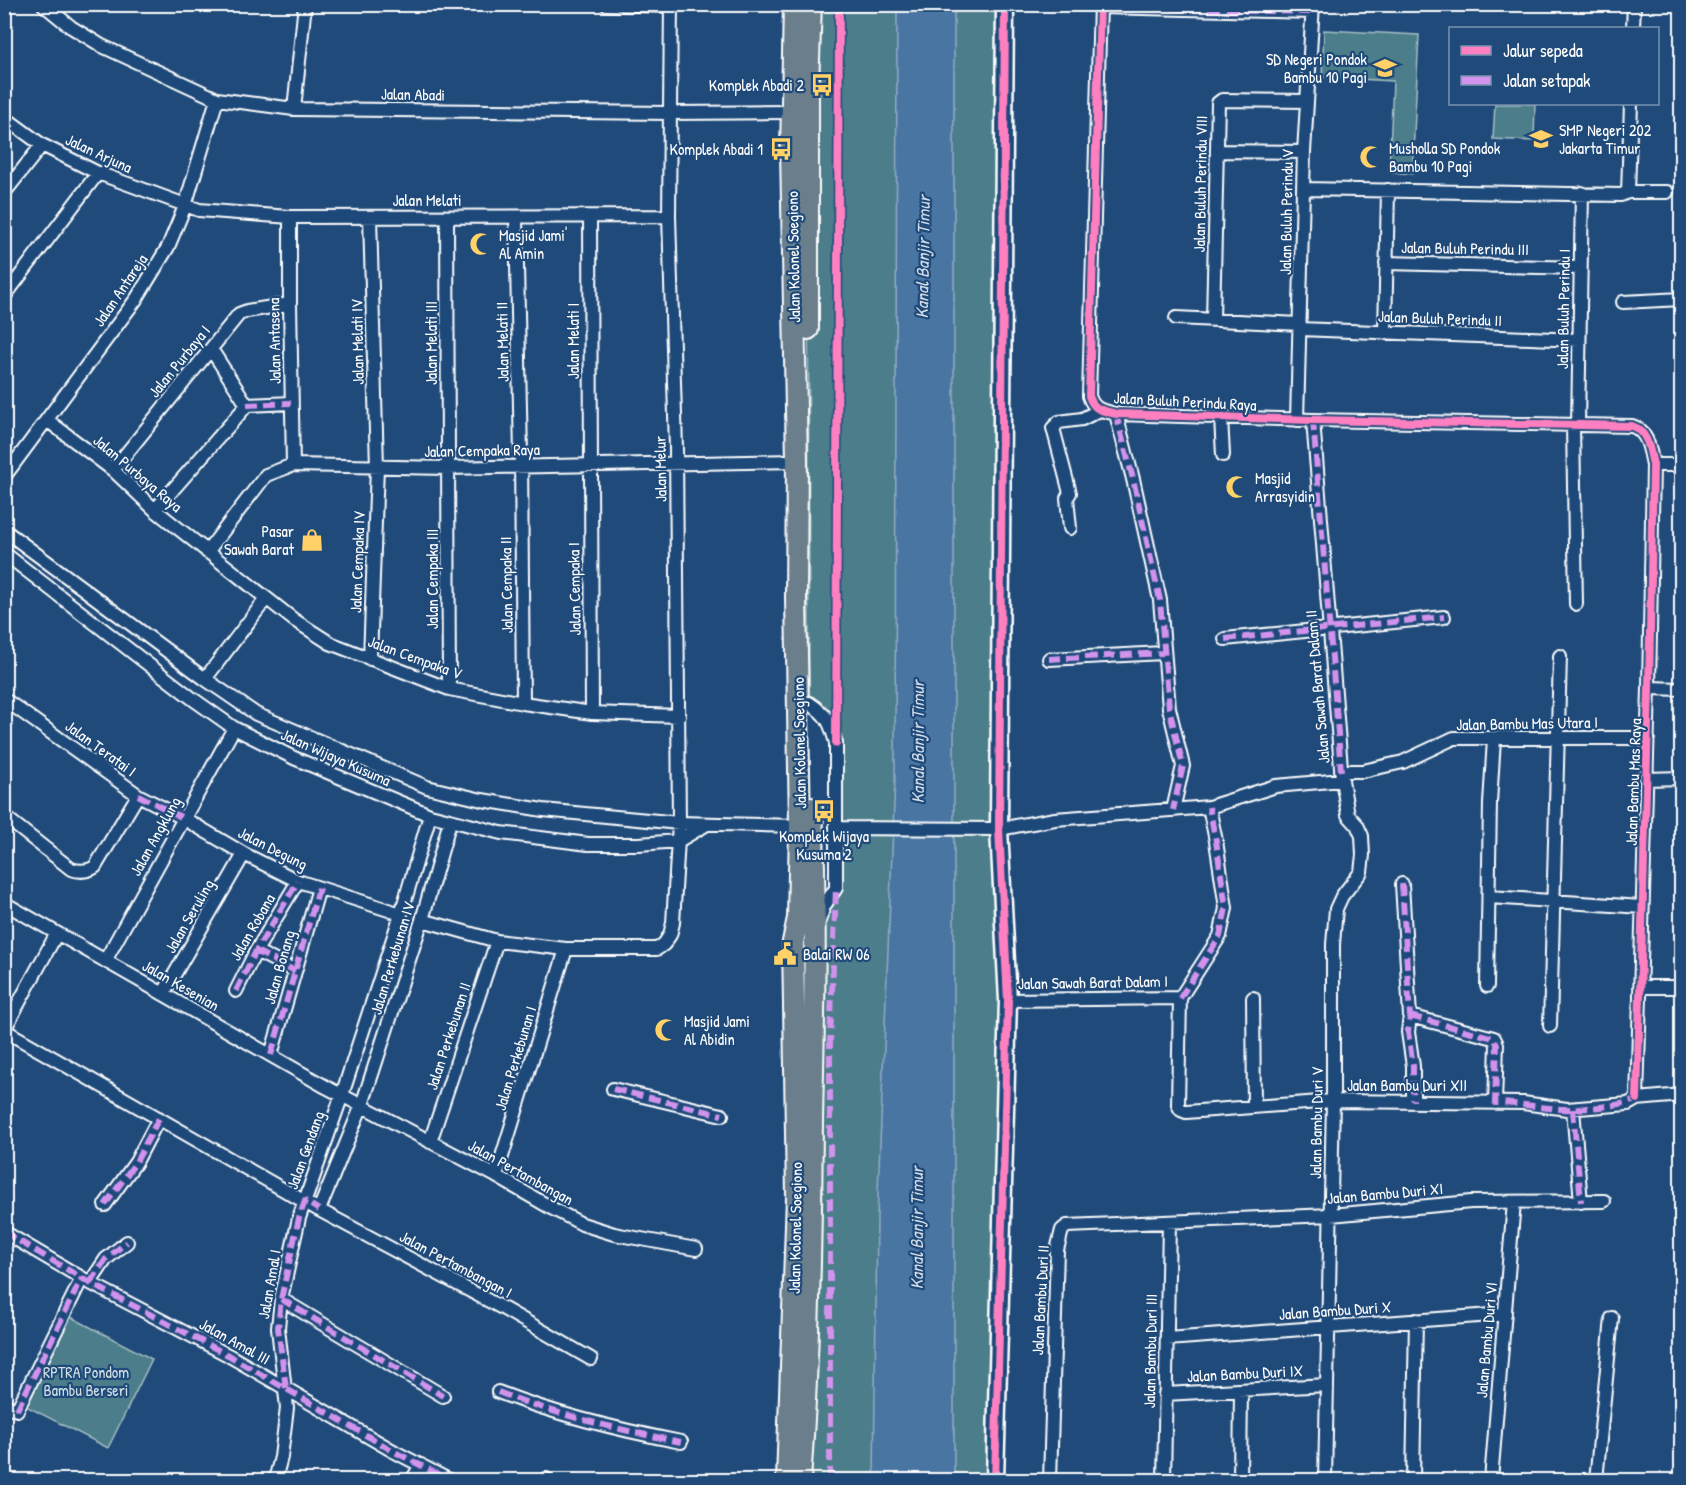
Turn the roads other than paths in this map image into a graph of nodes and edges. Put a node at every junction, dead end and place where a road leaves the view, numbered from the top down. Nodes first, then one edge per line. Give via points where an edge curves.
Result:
1 (43, 4) edge
2 (305, 4) edge
3 (606, 4) edge
4 (794, 4) edge
5 (811, 4) edge
6 (1005, 4) edge
7 (1634, 4) edge
8 (670, 5) edge
9 (1100, 6) edge
10 (1313, 8) edge
11 (1633, 27) edge
12 (217, 99) junction
13 (1306, 100) junction
14 (1631, 105) edge
15 (294, 109) junction
16 (799, 112) junction
17 (670, 114) junction
18 (4, 117) edge
19 (42, 145) junction
20 (1218, 150) junction
21 (1304, 152) junction
22 (98, 173) junction
23 (1304, 189) junction
24 (1388, 190) junction
25 (1628, 192) junction
26 (1667, 192) dead end
27 (4, 193) edge
28 (1582, 193) junction
29 (185, 206) junction
30 (669, 216) junction
31 (290, 217) junction
32 (370, 217) junction
33 (447, 217) junction
34 (516, 217) junction
35 (590, 217) junction
36 (1386, 263) junction
37 (1580, 268) junction
38 (4, 297) edge
39 (1682, 299) edge
40 (1623, 302) dead end
41 (290, 304) junction
42 (1176, 318) dead end
43 (1213, 320) junction
44 (1300, 326) junction
45 (1385, 333) junction
46 (1579, 340) junction
47 (211, 349) junction
48 (291, 403) junction
49 (247, 405) junction
50 (1100, 410) junction
51 (1116, 414) junction
52 (1221, 417) junction
53 (47, 420) junction
54 (1298, 420) junction
55 (1313, 420) junction
56 (1575, 425) junction
57 (1223, 455) dead end
58 (797, 461) junction
59 (676, 464) junction
60 (293, 465) junction
61 (1653, 465) junction
62 (1682, 465) edge
63 (590, 466) junction
64 (377, 467) junction
65 (521, 467) junction
66 (448, 468) junction
67 (113, 470) junction
68 (4, 477) edge
69 (155, 510) junction
70 (1070, 528) dead end
71 (4, 530) edge
72 (207, 552) junction
73 (4, 554) edge
74 (266, 599) junction
75 (1576, 604) dead end
76 (1444, 617) dead end
77 (1328, 628) junction
78 (1225, 639) dead end
79 (1163, 653) junction
80 (1560, 656) dead end
81 (370, 659) junction
82 (1049, 659) dead end
83 (208, 682) junction
84 (1649, 688) junction
85 (449, 689) junction
86 (1682, 689) edge
87 (4, 699) edge
88 (523, 703) junction
89 (809, 703) junction
90 (200, 704) junction
91 (592, 713) junction
92 (679, 716) junction
93 (234, 728) junction
94 (1648, 738) junction
95 (1494, 739) junction
96 (1558, 739) junction
97 (1341, 775) junction
98 (1682, 778) edge
99 (1646, 779) junction
100 (138, 795) junction
101 (1209, 807) junction
102 (1173, 810) junction
103 (430, 815) junction
104 (4, 816) edge
105 (183, 818) junction
106 (450, 821) junction
107 (679, 823) junction
108 (707, 824) junction
109 (800, 826) junction
110 (842, 828) junction
111 (999, 829) junction
112 (678, 841) junction
113 (244, 854) junction
114 (298, 881) junction
115 (1402, 884) dead end
116 (319, 888) junction
117 (1489, 897) junction
118 (1555, 900) junction
119 (4, 903) edge
120 (1642, 907) junction
121 (401, 914) junction
122 (422, 920) junction
123 (815, 931) junction
124 (57, 933) junction
125 (497, 941) junction
126 (566, 949) junction
127 (256, 951) junction
128 (105, 961) junction
129 (295, 971) junction
130 (1487, 986) dead end
131 (1640, 987) junction
132 (1682, 987) edge
133 (236, 991) dead end
134 (163, 994) junction
135 (1179, 998) junction
136 (1253, 998) dead end
137 (1008, 1000) junction
138 (1410, 1016) junction
139 (1550, 1026) dead end
140 (4, 1030) edge
141 (271, 1056) junction
142 (613, 1089) dead end
143 (342, 1095) junction
144 (1682, 1095) edge
145 (1637, 1099) junction
146 (1333, 1101) junction
147 (1413, 1101) junction
148 (1495, 1103) junction
149 (1178, 1105) joint
150 (363, 1106) junction
151 (1254, 1107) junction
152 (1573, 1109) junction
153 (722, 1115) dead end
154 (159, 1118) junction
155 (430, 1142) junction
156 (496, 1176) junction
157 (1604, 1201) dead end
158 (305, 1202) junction
159 (1514, 1202) junction
160 (1581, 1202) junction
161 (105, 1205) dead end
162 (319, 1210) junction
163 (1331, 1215) junction
164 (1169, 1223) junction
165 (4, 1232) edge
166 (127, 1242) dead end
167 (696, 1249) dead end
168 (86, 1280) junction
169 (281, 1302) junction
170 (1505, 1314) junction
171 (1612, 1318) dead end
172 (1416, 1320) junction
173 (1329, 1326) junction
174 (1167, 1340) junction
175 (591, 1359) dead end
176 (1327, 1385) junction
177 (286, 1388) junction
178 (1241, 1389) junction
179 (498, 1392) dead end
180 (1166, 1395) junction
181 (443, 1396) dead end
182 (4, 1406) edge
183 (681, 1442) dead end
184 (421, 1465) junction
185 (275, 1480) edge
186 (412, 1480) edge
187 (449, 1480) edge
188 (787, 1480) edge
189 (800, 1480) edge
190 (996, 1480) edge
191 (1050, 1480) edge
192 (1164, 1480) edge
193 (1240, 1480) edge
194 (1325, 1480) edge
195 (1413, 1480) edge
196 (1491, 1480) edge
197 (1596, 1480) edge

1 - 12 street, Jalan Abadi via 102,46
2 - 15 street
3 - 8 street
4 - 16 main road, Jalan Kolonel Soegiono
5 - 16 main road, Jalan Kolonel Soegiono
6 - 111 street
7 - 11 street
8 - 17 street, Jalan Melur
9 - 10 street
9 - 50 street, Jalan Buluh Perindu Raya via 1089,396 1092,405
10 - 13 street, Jalan Buluh Perindu V
12 - 15 street, Jalan Abadi
12 - 29 street, Jalan Antareja
13 - 20 street, Jalan Buluh Perindu VIII via 1219,100
13 - 21 street, Jalan Buluh Perindu V
14 - 25 street
15 - 17 street, Jalan Abadi
16 - 17 street, Jalan Abadi
16 - 58 main road, Jalan Kolonel Soegiono
16 - 89 main road, Jalan Kolonel Soegiono
17 - 30 street, Jalan Melur
18 - 19 street, Jalan Arjuna
19 - 22 street, Jalan Arjuna
19 - 27 street
20 - 21 street
20 - 43 street, Jalan Buluh Perindu VIII
21 - 23 street, Jalan Buluh Perindu V
22 - 29 street, Jalan Arjuna
22 - 38 street
23 - 24 street
23 - 44 street, Jalan Buluh Perindu V
24 - 28 street
24 - 36 street
25 - 26 street
25 - 28 street
28 - 37 street, Jalan Buluh Perindu I
29 - 31 street, Jalan Melati
29 - 53 street, Jalan Antareja via 168,247 137,298
30 - 35 street, Jalan Melati
30 - 59 street, Jalan Melur
31 - 32 street, Jalan Melati
31 - 41 street, Jalan Antasena
32 - 33 street, Jalan Melati
32 - 64 street, Jalan Melati IV
33 - 34 street, Jalan Melati
33 - 66 street, Jalan Melati III
34 - 35 street, Jalan Melati
34 - 65 street, Jalan Melati II
35 - 63 street, Jalan Melati I
36 - 37 street, Jalan Buluh Perindu III
36 - 45 street
37 - 46 street, Jalan Buluh Perindu I
39 - 40 street
41 - 47 street, Jalan Purbaya I via 239,314
41 - 48 street, Jalan Antasena
42 - 43 street, Jalan Buluh Perindu II
43 - 44 street, Jalan Buluh Perindu II
44 - 45 street, Jalan Buluh Perindu II
44 - 54 street, Jalan Buluh Perindu V
45 - 46 street, Jalan Buluh Perindu II
46 - 56 street, Jalan Buluh Perindu I
47 - 49 street
47 - 67 street, Jalan Purbaya I
48 - 49 street
48 - 60 street, Jalan Antasena
49 - 69 street
50 - 51 street, Jalan Buluh Perindu Raya
50 - 70 street via 1082,419 1059,422 1053,428 1070,493
51 - 52 street, Jalan Buluh Perindu Raya
51 - 79 street via 1160,600
52 - 54 street, Jalan Buluh Perindu Raya
52 - 57 street
53 - 67 street, Jalan Purbaya Raya
53 - 68 street, Jalan Antareja
54 - 55 street, Jalan Buluh Perindu Raya
55 - 56 street, Jalan Buluh Perindu Raya
55 - 77 street, Jalan Sawah Barat Dalam II
56 - 61 street, Jalan Buluh Perindu Raya via 1637,428 1647,442
56 - 75 street, Jalan Buluh Perindu I
58 - 59 street, Jalan Cempaka Raya
58 - 109 main road, Jalan Kolonel Soegiono
59 - 63 street, Jalan Cempaka Raya
59 - 92 street, Jalan Melur
60 - 64 street, Jalan Cempaka Raya
60 - 72 street, Jalan Cempaka Raya via 266,475
61 - 62 street
61 - 84 street, Jalan Bambu Mas Raya
63 - 65 street, Jalan Cempaka Raya
63 - 91 street, Jalan Cempaka I
64 - 66 street, Jalan Cempaka Raya
64 - 81 street, Jalan Cempaka IV
65 - 66 street, Jalan Cempaka Raya
65 - 88 street, Jalan Cempaka II
66 - 85 street, Jalan Cempaka III
67 - 69 street, Jalan Purbaya Raya
69 - 72 street, Jalan Purbaya Raya
71 - 83 street, Jalan Wijaya Kusuma
72 - 74 street, Jalan Cempaka V
73 - 90 street, Jalan Wijaya Kusuma
74 - 81 street, Jalan Cempaka V via 330,643
74 - 83 street
76 - 77 street
77 - 78 street
77 - 97 street, Jalan Sawah Barat Dalam II
79 - 82 street
79 - 102 street via 1169,708 1183,766
80 - 96 street
81 - 85 street, Jalan Cempaka V
83 - 90 street
83 - 107 street, Jalan Wijaya Kusuma via 256,714 427,788 543,810
84 - 86 street
84 - 94 street, Jalan Bambu Mas Raya
85 - 88 street, Jalan Cempaka V
87 - 100 street, Jalan Teratai I
88 - 91 street, Jalan Cempaka V
89 - 110 street via 825,713 831,724
89 - 123 main road, Jalan Kolonel Soegiono
90 - 93 street, Jalan Wijaya Kusuma
91 - 92 street, Jalan Cempaka V
92 - 107 street, Jalan Melur
93 - 103 street, Jalan Wijaya Kusuma via 294,759
93 - 105 street, Jalan Angklung
94 - 96 street, Jalan Bambu Mas Utara I
94 - 99 street, Jalan Bambu Mas Raya
95 - 96 street, Jalan Bambu Mas Utara I
95 - 97 street, Jalan Bambu Mas Utara I via 1454,738 1403,762
95 - 117 street
96 - 118 street
97 - 101 street, Jalan Sawah Barat Dalam II via 1276,786
97 - 146 street, Jalan Bambu Duri V via 1348,815 1362,836 1363,855 1361,872 1336,909
98 - 99 street
99 - 120 street, Jalan Bambu Mas Raya
100 - 104 street, Jalan Teratai I via 95,867 86,871 71,868
100 - 105 street, Jalan Degung
101 - 102 street, Jalan Sawah Barat Dalam II
101 - 135 street via 1226,908 1220,936
102 - 111 street via 1055,819
103 - 106 street, Jalan Wijaya Kusuma
103 - 121 street, Jalan Gendang
105 - 113 street, Jalan Degung
105 - 128 street, Jalan Angklung
106 - 112 street, Jalan Wijaya Kusuma via 501,833 588,844
106 - 122 street, Jalan Perkebunan IV
107 - 108 street, Jalan Wijaya Kusuma
107 - 112 street, Jalan Melur
108 - 109 street, Jalan Wijaya Kusuma
108 - 112 street, Jalan Wijaya Kusuma
109 - 188 main road, Jalan Kolonel Soegiono via 798,918 793,942 797,1196
110 - 111 street
110 - 123 street via 836,888
111 - 137 street
112 - 126 street, Jalan Melur via 673,923 664,944 657,950
113 - 114 street, Jalan Degung
113 - 134 street, Jalan Seruling
114 - 116 street, Jalan Degung
114 - 127 street, Jalan Robana
115 - 138 street
116 - 121 street, Jalan Degung
116 - 129 street, Jalan Bonang
117 - 118 street
117 - 130 street
118 - 120 street
118 - 139 street
119 - 124 street, Jalan Kesenian
120 - 131 street, Jalan Bambu Mas Raya
121 - 143 street, Jalan Gendang
122 - 125 street, Jalan Melur
122 - 150 street, Jalan Perkebunan IV
123 - 189 main road, Jalan Kolonel Soegiono via 810,1246
124 - 128 street, Jalan Kesenian
124 - 140 street
125 - 126 street, Jalan Melur
125 - 155 street, Jalan Perkebunan II
126 - 156 street, Jalan Perkebunan I
127 - 129 street
127 - 133 street, Jalan Robana
128 - 134 street, Jalan Kesenian
129 - 141 street, Jalan Bonang
131 - 132 street
131 - 145 street, Jalan Bambu Mas Raya
134 - 141 street, Jalan Kesenian
135 - 137 street, Jalan Sawah Barat Dalam I
135 - 149 street, Jalan Sawah Barat Dalam I
136 - 151 street
137 - 190 street
138 - 147 street
138 - 148 street via 1494,1038
140 - 154 street, Jalan Gendang
141 - 143 street, Jalan Kesenian
142 - 153 street
143 - 150 street, Jalan Pertambangan
143 - 158 street, Jalan Gendang
144 - 145 street, Jalan Bambu Duri XII
145 - 152 street, Jalan Bambu Duri XII via 1628,1104
146 - 147 street, Jalan Bambu Duri XII
146 - 151 street, Jalan Bambu Duri XII
146 - 163 street, Jalan Bambu Duri V
147 - 148 street, Jalan Bambu Duri XII
148 - 152 street, Jalan Bambu Duri XII
149 - 151 street, Jalan Bambu Duri XII via 1186,1112
150 - 155 street, Jalan Pertambangan
150 - 162 street, Jalan Gendang
152 - 160 street
154 - 158 street, Jalan Gendang
154 - 161 street via 136,1162
155 - 156 street, Jalan Pertambangan
156 - 167 street, Jalan Pertambangan via 582,1224
157 - 160 street, Jalan Bambu Duri XI
158 - 162 street, Jalan Pertambangan I
158 - 169 street, Jalan Amal I
159 - 160 street, Jalan Bambu Duri XI
159 - 163 street, Jalan Bambu Duri XI via 1471,1202
159 - 170 street, Jalan Bambu Duri VI
162 - 175 street, Jalan Pertambangan I
163 - 164 street, Jalan Bambu Duri XI
163 - 173 street, Jalan Bambu Duri V
164 - 174 street, Jalan Bambu Duri III
164 - 191 street, Jalan Bambu Duri II via 1074,1225 1062,1230 1057,1250
165 - 168 street, Jalan Amal III
166 - 168 street
168 - 177 street, Jalan Amal III
168 - 182 street via 17,1410
169 - 177 street, Jalan Amal I via 278,1328
169 - 181 street
170 - 172 street, Jalan Bambu Duri X
170 - 196 street, Jalan Bambu Duri VI
171 - 197 street
172 - 173 street, Jalan Bambu Duri X
172 - 195 street
173 - 174 street, Jalan Bambu Duri X
173 - 176 street, Jalan Bambu Duri V
174 - 180 street, Jalan Bambu Duri III
176 - 178 street, Jalan Bambu Duri IX
176 - 194 street, Jalan Bambu Duri V
177 - 184 street, Jalan Amal III
177 - 185 street, Jalan Amal I via 282,1447
178 - 180 street, Jalan Bambu Duri IX
178 - 193 street
179 - 183 street via 616,1429
180 - 192 street, Jalan Bambu Duri III
184 - 186 street
184 - 187 street, Jalan Amal III

